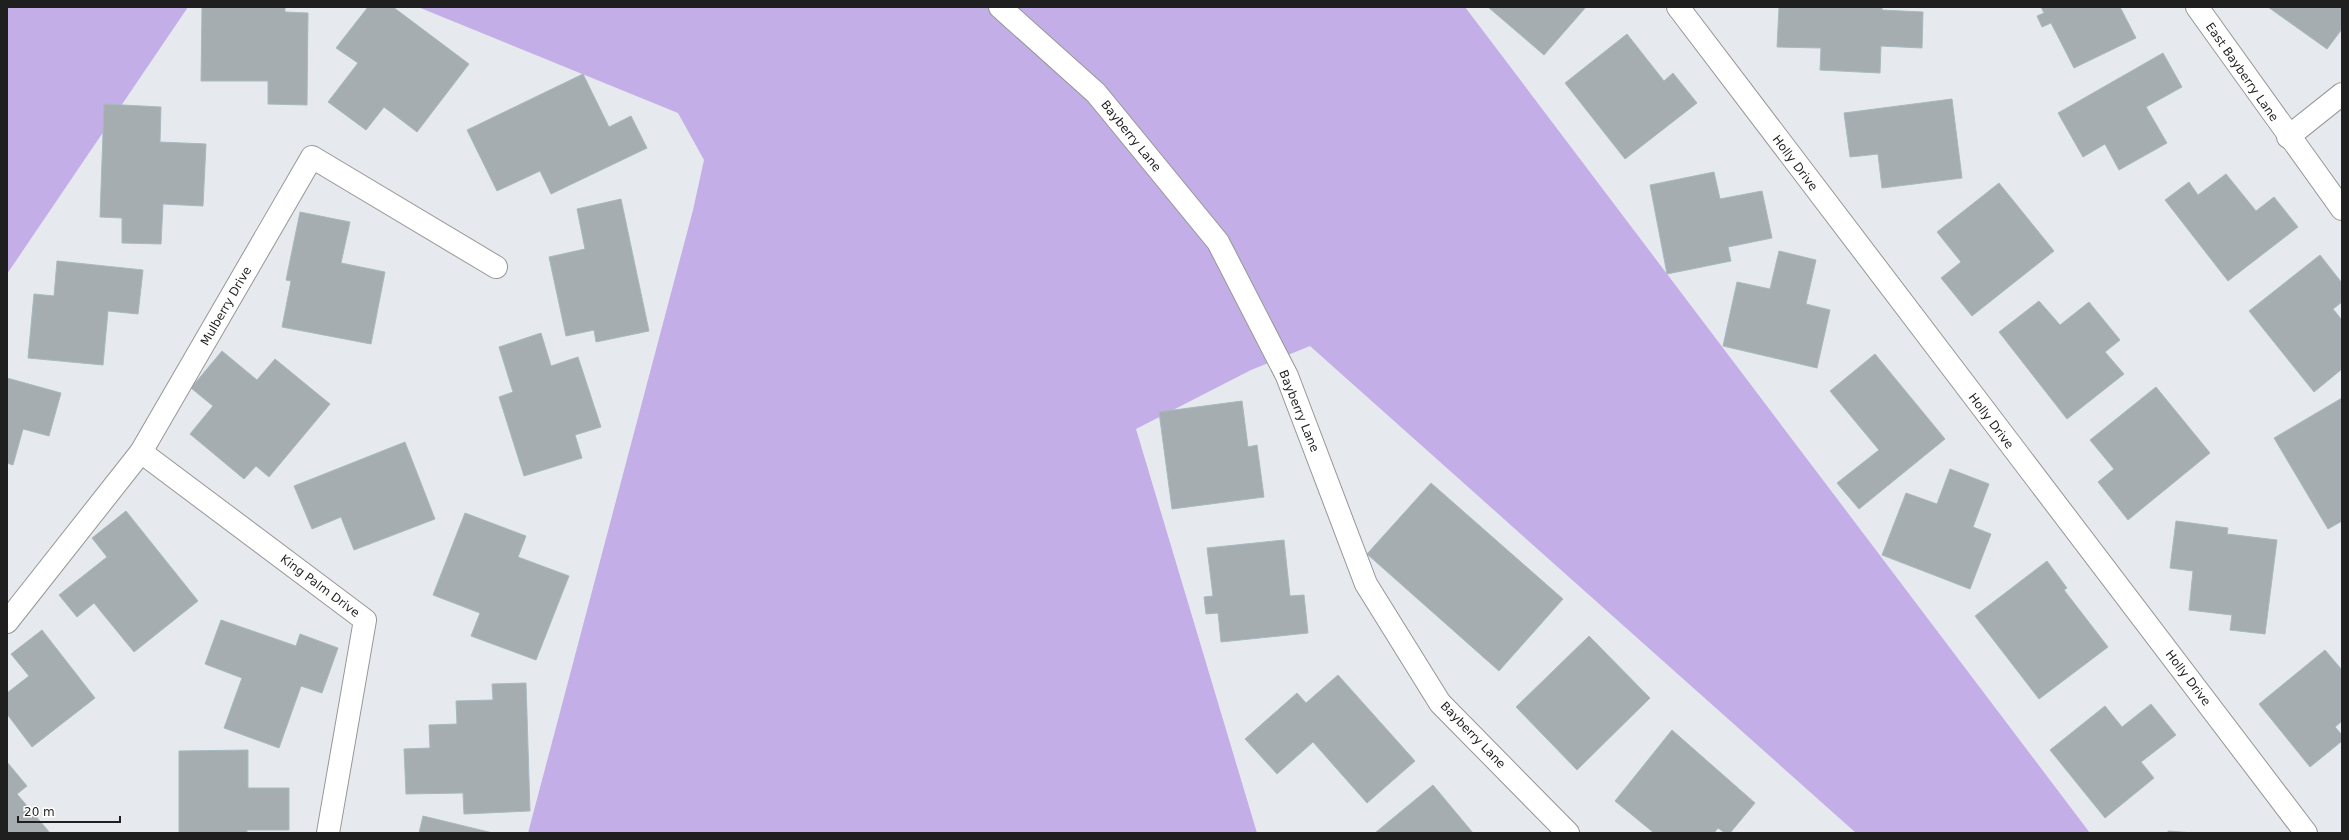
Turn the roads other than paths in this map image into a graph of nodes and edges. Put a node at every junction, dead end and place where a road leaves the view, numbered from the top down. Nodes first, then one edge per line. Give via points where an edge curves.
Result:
1 (1000, 7) edge
2 (1678, 7) edge
3 (2197, 7) edge
4 (2342, 94) edge
5 (2288, 136) junction
6 (2342, 209) edge
7 (496, 267) dead end
8 (141, 452) junction
9 (7, 622) edge
10 (328, 833) edge
11 (1568, 833) edge
12 (2306, 833) edge

1 - 11 street, Bayberry Lane via 1096,93 1218,242 1287,376 1366,584 1440,703
2 - 12 street, Holly Drive
3 - 5 street, East Bayberry Lane
4 - 5 street
5 - 6 street, East Bayberry Lane
7 - 8 street, Mulberry Drive via 312,157
8 - 9 street, Mulberry Drive
8 - 10 street, King Palm Drive via 365,620

